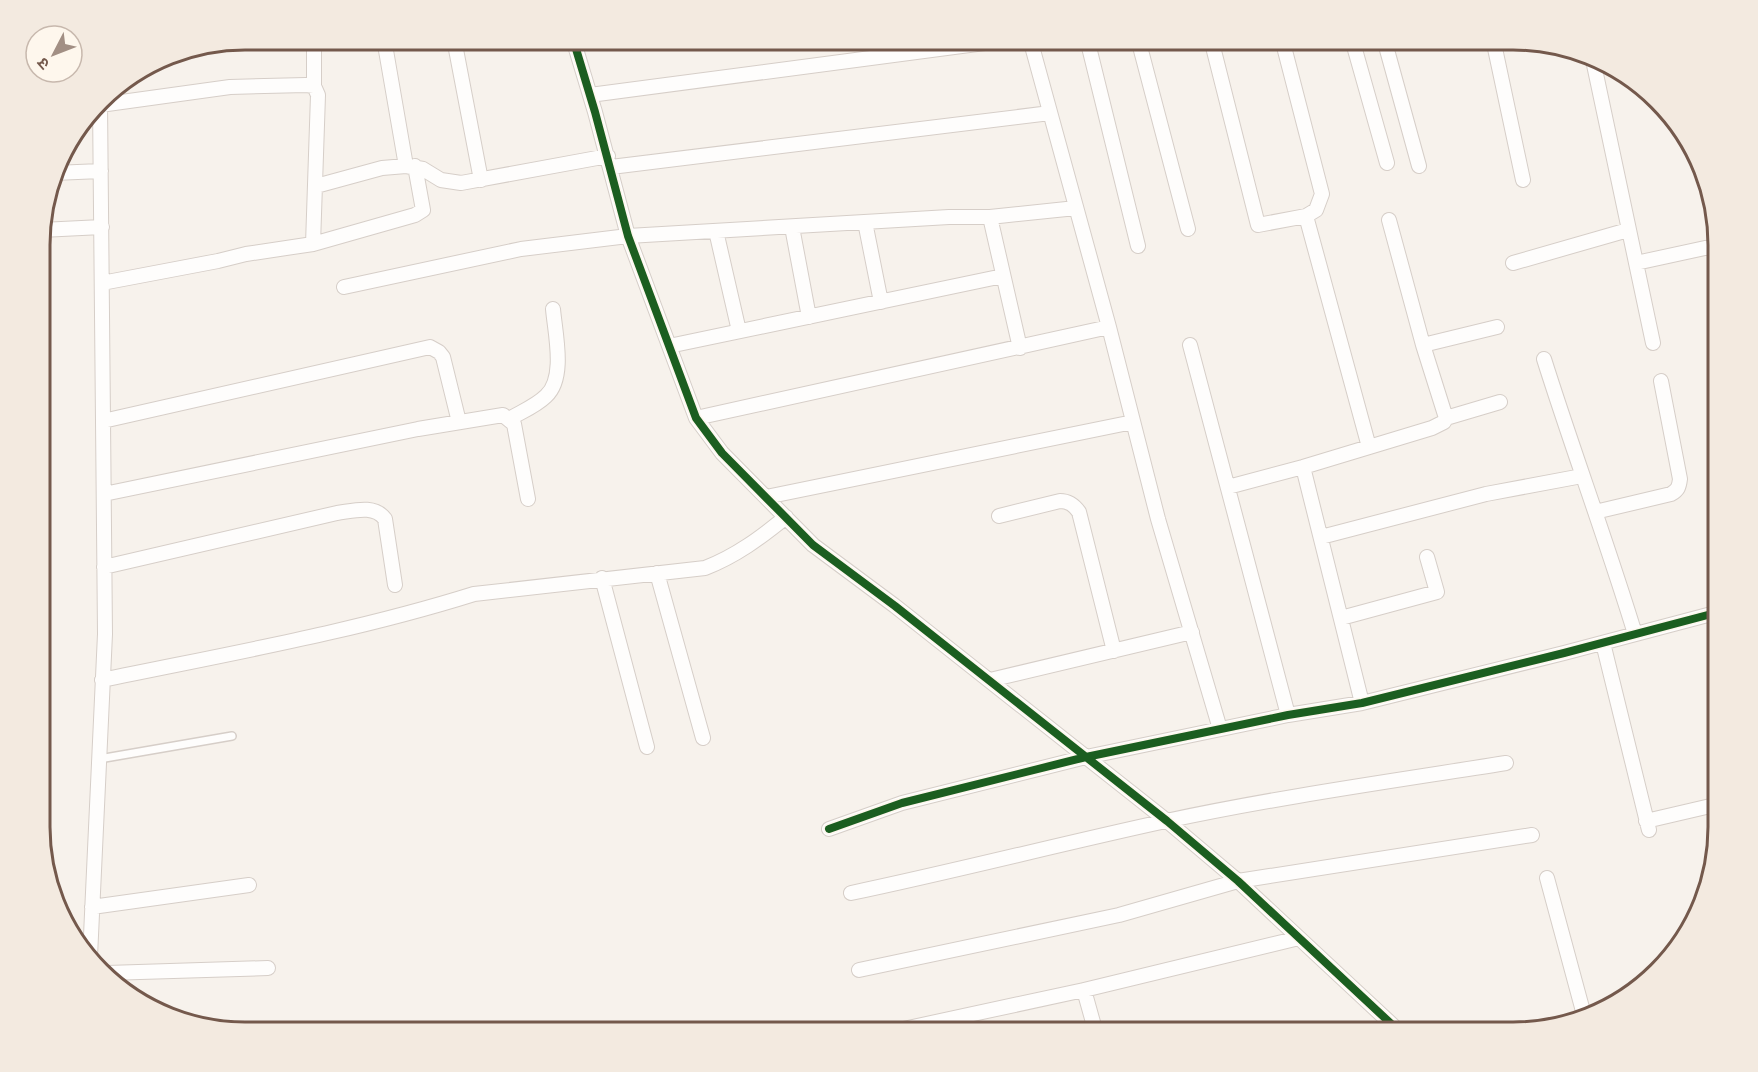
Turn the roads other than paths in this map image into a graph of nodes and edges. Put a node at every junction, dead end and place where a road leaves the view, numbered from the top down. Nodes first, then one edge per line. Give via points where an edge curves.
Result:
1 (314, 50) edge
2 (386, 50) edge
3 (456, 50) edge
4 (580, 50) edge
5 (901, 50) edge
6 (932, 50) edge
7 (1033, 50) edge
8 (1090, 50) edge
9 (1141, 50) edge
10 (1214, 50) edge
11 (1285, 50) edge
12 (1355, 50) edge
13 (1387, 50) edge
14 (1495, 50) edge
15 (902, 54) junction
16 (1595, 67) edge
17 (314, 86) junction
18 (590, 95) junction
19 (113, 101) edge
20 (1050, 113) junction
21 (100, 114) edge
22 (609, 162) junction
23 (1387, 163) dead end
24 (410, 166) junction
25 (1419, 166) dead end
26 (101, 171) junction
27 (63, 173) edge
28 (481, 180) junction
29 (1523, 180) dead end
30 (316, 186) junction
31 (1076, 208) junction
32 (1306, 216) junction
33 (990, 217) junction
34 (1389, 220) dead end
35 (865, 222) junction
36 (102, 227) junction
37 (792, 227) junction
38 (1188, 229) dead end
39 (51, 230) edge
40 (1628, 230) junction
41 (716, 231) junction
42 (628, 236) junction
43 (313, 243) junction
44 (1138, 246) dead end
45 (1708, 248) edge
46 (1513, 263) dead end
47 (1636, 264) junction
48 (1003, 276) junction
49 (102, 283) junction
50 (344, 287) dead end
51 (881, 302) junction
52 (552, 309) dead end
53 (809, 317) junction
54 (1109, 327) junction
55 (1497, 327) dead end
56 (739, 331) junction
57 (1653, 343) dead end
58 (1190, 345) dead end
59 (1423, 345) junction
60 (669, 346) junction
61 (1020, 348) junction
62 (1544, 358) dead end
63 (1661, 381) dead end
64 (1500, 402) dead end
65 (696, 418) junction
66 (1446, 418) junction
67 (509, 419) junction
68 (103, 421) junction
69 (459, 422) junction
70 (1133, 422) junction
71 (1369, 447) junction
72 (1303, 467) junction
73 (1582, 476) junction
74 (1227, 487) junction
75 (104, 494) junction
76 (766, 497) junction
77 (528, 499) dead end
78 (1595, 512) junction
79 (999, 516) dead end
80 (786, 517) junction
81 (1321, 537) junction
82 (1427, 557) dead end
83 (104, 567) junction
84 (657, 573) junction
85 (602, 578) junction
86 (395, 585) dead end
87 (1708, 615) edge
88 (1341, 618) junction
89 (1192, 632) junction
90 (1635, 634) junction
91 (1603, 643) junction
92 (1114, 651) junction
93 (102, 680) junction
94 (990, 680) junction
95 (1362, 703) junction
96 (1288, 715) junction
97 (1220, 729) junction
98 (232, 736) dead end
99 (703, 738) dead end
100 (647, 747) dead end
101 (1086, 757) junction
102 (99, 759) junction
103 (1506, 763) dead end
104 (1708, 807) edge
105 (1167, 821) junction
106 (829, 829) dead end
107 (1532, 835) dead end
108 (1548, 879) dead end
109 (1238, 881) junction
110 (249, 885) dead end
111 (851, 893) dead end
112 (92, 907) junction
113 (1299, 938) junction
114 (90, 947) edge
115 (268, 968) dead end
116 (859, 970) dead end
117 (114, 973) edge
118 (1084, 990) junction
119 (1582, 1009) edge
120 (949, 1022) edge
121 (1093, 1022) edge
122 (1389, 1022) edge

1 - 17 street
2 - 24 street
3 - 28 street
4 - 18 street
5 - 15 street
6 - 15 street
7 - 20 street
8 - 44 street
9 - 38 street
10 - 32 street via 1258,225
11 - 32 street via 1322,194 1316,210
12 - 23 street
13 - 25 street
14 - 29 street
15 - 18 street
16 - 40 street
17 - 19 street via 230,87
17 - 30 street via 318,95
18 - 22 street
20 - 22 street
20 - 31 street
21 - 26 street
22 - 28 street
22 - 42 street
24 - 28 street via 441,180
24 - 30 street via 382,168
24 - 43 street via 423,210
26 - 27 street
26 - 36 street
30 - 43 street
31 - 33 street
31 - 54 street
32 - 71 street
33 - 35 street
33 - 48 street
34 - 59 street
35 - 37 street
35 - 51 street
36 - 39 street
36 - 49 street
37 - 41 street
37 - 53 street
40 - 46 street
40 - 47 street
41 - 42 street
41 - 56 street
42 - 50 street via 521,249
42 - 60 street
43 - 49 street
45 - 47 street
47 - 57 street
48 - 51 street
48 - 61 street
49 - 68 street
51 - 53 street
52 - 67 street via 558,374 554,386 546,397
53 - 56 street
54 - 61 street
54 - 70 street
55 - 59 street
56 - 60 street
58 - 74 street
59 - 66 street
60 - 65 street
61 - 65 street
62 - 73 street
63 - 78 street via 1679,486 1671,494
64 - 66 street
65 - 76 street via 722,453
66 - 71 street via 1432,428
67 - 69 street via 503,415
67 - 77 street via 514,424
68 - 69 street via 430,347 443,357
68 - 75 street
69 - 75 street
70 - 76 street
70 - 89 street
71 - 72 street
72 - 74 street
72 - 81 street
73 - 78 street
73 - 81 street via 1486,494
74 - 96 street
75 - 83 street
76 - 80 street
78 - 90 street
79 - 92 street via 1060,501 1075,507
80 - 84 street via 724,561 705,568
80 - 94 street via 813,545
81 - 88 street
82 - 88 street via 1437,592
83 - 86 street via 337,513 372,509 386,519
83 - 93 street
84 - 85 street
84 - 99 street
85 - 93 street via 474,594 294,640
85 - 100 street
87 - 90 street
88 - 95 street
89 - 92 street
89 - 97 street
90 - 91 street
91 - 95 street
91 - 104 street via 1648,826
92 - 94 street
93 - 102 street
94 - 101 street
95 - 96 street
96 - 97 street
97 - 101 street
98 - 102 lane
101 - 105 street
101 - 106 street via 902,803
102 - 112 street
103 - 105 street
105 - 109 street
105 - 111 street
107 - 109 street
108 - 119 street
109 - 113 street
109 - 116 street via 1119,915
110 - 112 street
112 - 114 street
113 - 118 street
113 - 122 street
115 - 117 street
118 - 120 street
118 - 121 street

